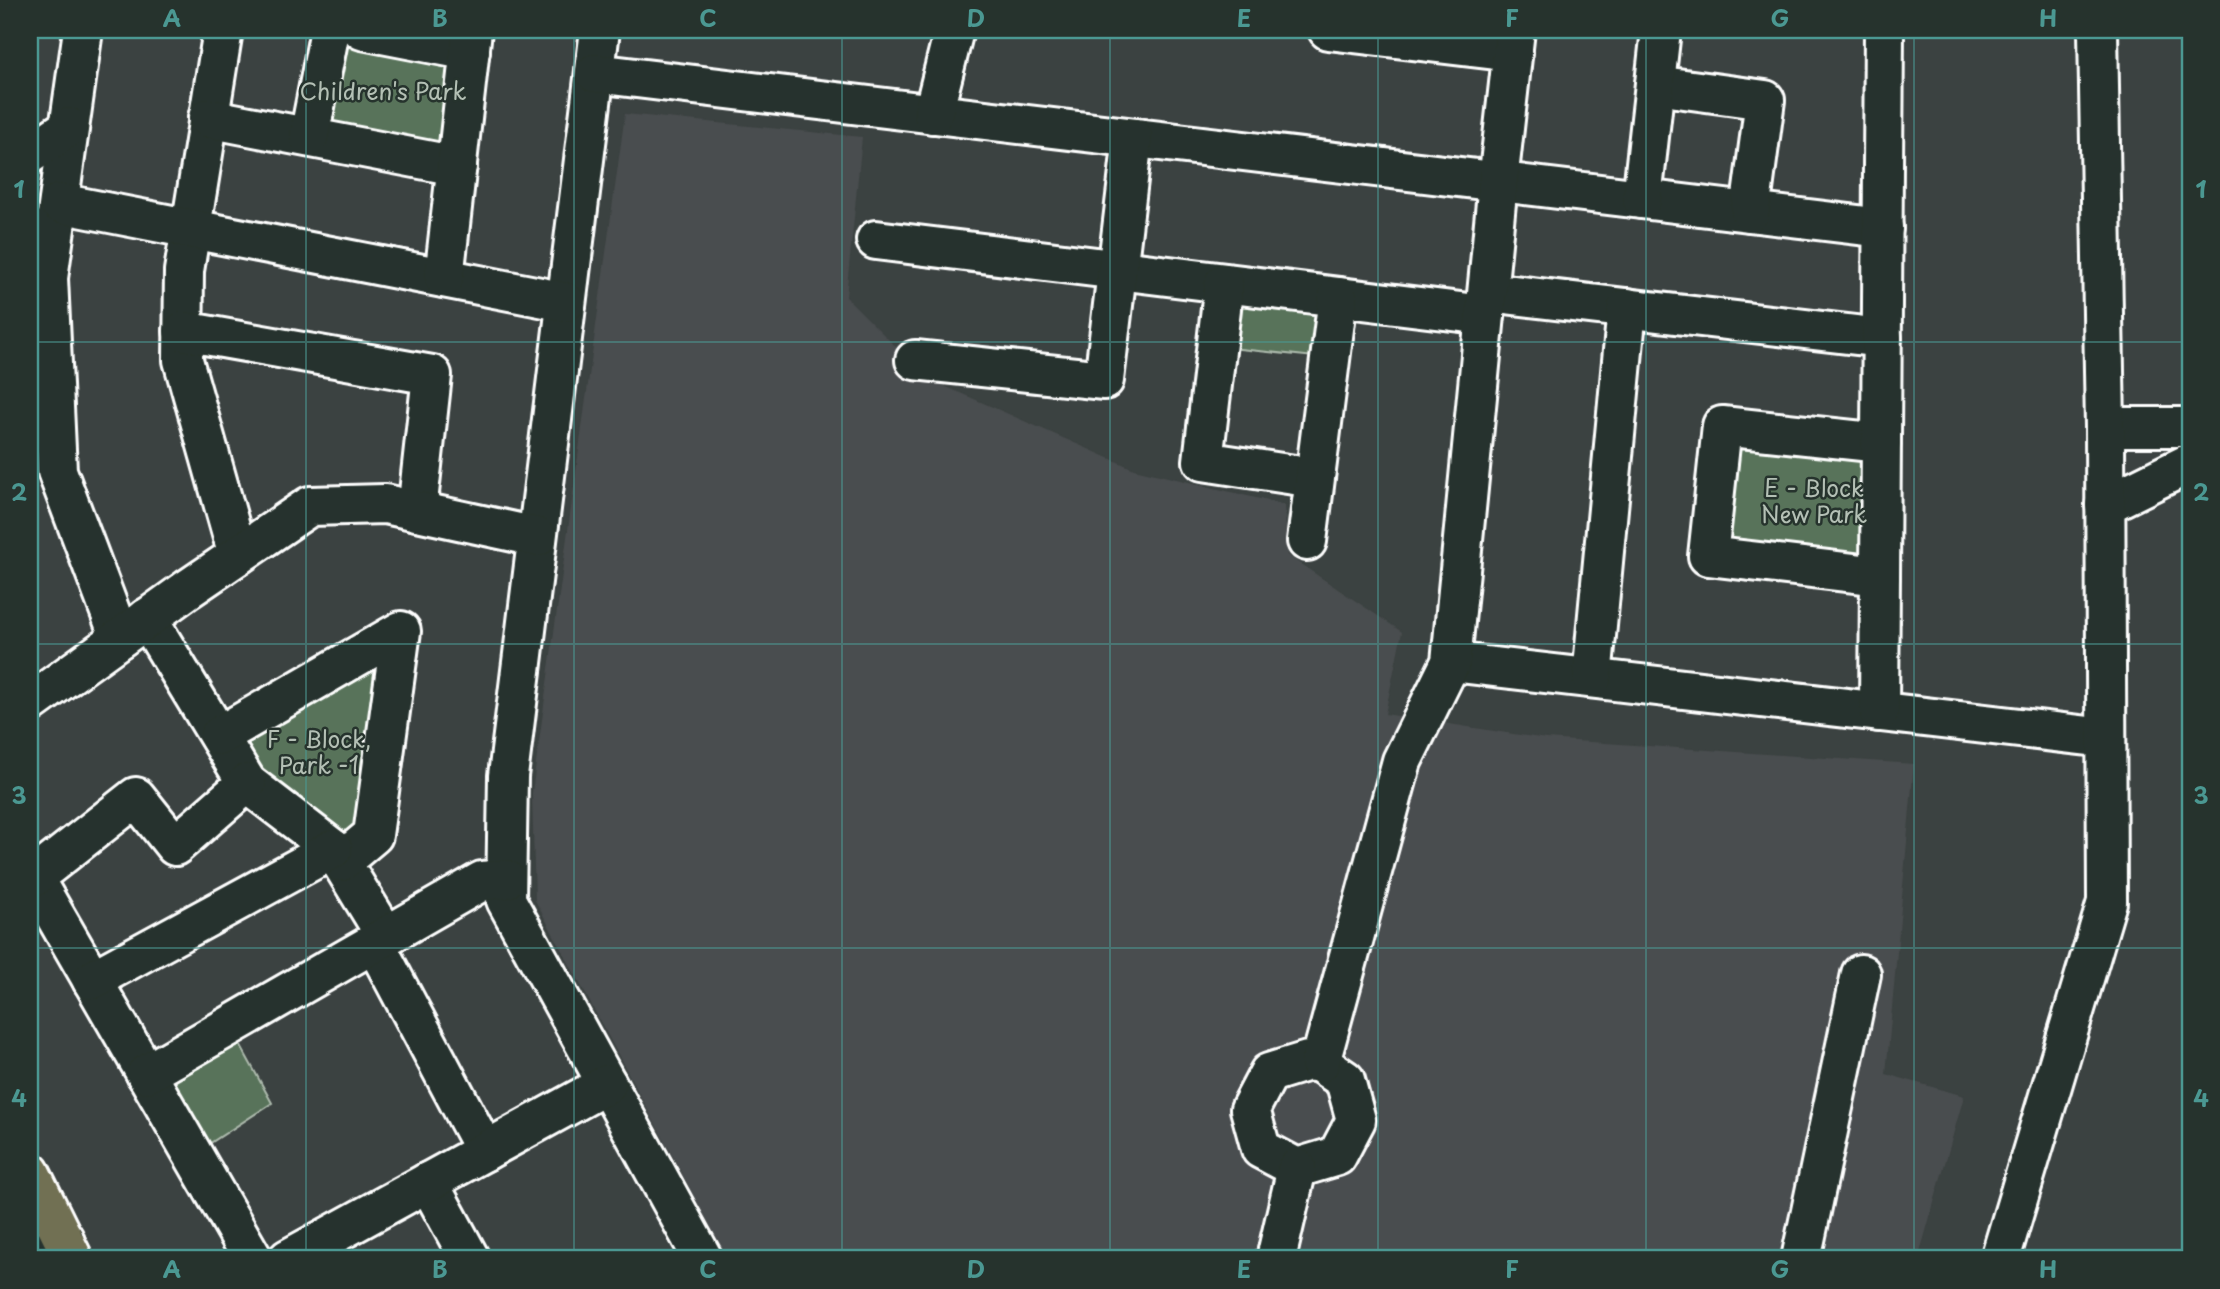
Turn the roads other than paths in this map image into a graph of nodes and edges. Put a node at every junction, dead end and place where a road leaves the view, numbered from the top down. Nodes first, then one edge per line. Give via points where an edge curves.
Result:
1 (83, 30) edge
2 (223, 30) edge
3 (330, 30) edge
4 (362, 30) edge
5 (600, 30) edge
6 (954, 30) edge
7 (1661, 30) edge
8 (1884, 30) edge
9 (2098, 30) edge
10 (1352, 31) edge
11 (471, 41) edge
12 (1514, 41) edge
13 (595, 73) junction
14 (1655, 85) junction
15 (933, 114) junction
16 (208, 118) junction
17 (69, 127) junction
18 (309, 137) junction
19 (1133, 138) junction
20 (30, 154) edge
21 (457, 166) junction
22 (1498, 181) junction
23 (1642, 199) junction
24 (59, 203) junction
25 (1750, 212) junction
26 (1883, 228) junction
27 (190, 229) junction
28 (876, 240) dead end
29 (1118, 270) junction
30 (444, 278) junction
31 (1224, 283) junction
32 (1338, 297) junction
33 (566, 302) junction
34 (1486, 303) junction
35 (1628, 308) junction
36 (40, 328) edge
37 (183, 331) junction
38 (1882, 338) junction
39 (915, 360) dead end
40 (2105, 426) junction
41 (2190, 427) edge
42 (1881, 443) junction
43 (2190, 463) edge
44 (1314, 478) junction
45 (2105, 505) junction
46 (416, 511) junction
47 (537, 537) junction
48 (1307, 541) dead end
49 (238, 555) junction
50 (1880, 576) junction
51 (134, 628) junction
52 (1451, 662) junction
53 (1592, 678) junction
54 (30, 703) edge
55 (1879, 712) junction
56 (219, 736) junction
57 (2106, 738) junction
58 (247, 783) junction
59 (337, 855) junction
60 (31, 875) edge
61 (506, 879) junction
62 (380, 939) junction
63 (1861, 974) dead end
64 (92, 980) junction
65 (1320, 1063) junction
66 (146, 1074) junction
67 (607, 1084) junction
68 (485, 1151) junction
69 (1297, 1168) junction
70 (30, 1172) edge
71 (428, 1182) junction
72 (340, 1247) edge
73 (68, 1249) edge
74 (30, 1257) edge
75 (253, 1259) edge
76 (288, 1259) edge
77 (470, 1259) edge
78 (704, 1259) edge
79 (1276, 1259) edge
80 (1801, 1259) edge
81 (2000, 1259) edge

1 - 17 street
2 - 16 street
3 - 18 street
4 - 11 street
5 - 13 street
6 - 15 street
7 - 14 street
8 - 26 street
9 - 40 street
10 - 12 street
11 - 21 street
12 - 22 street
13 - 15 street
13 - 33 street
14 - 23 street
14 - 25 street via 1765,100
15 - 19 street
16 - 18 street
16 - 27 street
17 - 20 street
17 - 24 street
18 - 21 street
19 - 22 street
19 - 29 street
21 - 30 street
22 - 23 street
22 - 34 street
23 - 25 street
24 - 27 street
24 - 36 street
25 - 26 street
26 - 38 street
27 - 30 street
27 - 37 street
28 - 29 street
29 - 31 street
29 - 39 street via 1104,380
30 - 33 street
31 - 32 street
31 - 44 street via 1203,461
32 - 34 street
32 - 44 street
33 - 47 street
34 - 35 street
34 - 52 street
35 - 38 street
35 - 53 street
36 - 51 street via 57,471
37 - 46 street via 432,375
37 - 49 street via 183,360
38 - 42 street
40 - 41 street
40 - 45 street
42 - 50 street
42 - 50 street via 1722,426 1708,556
43 - 45 street
44 - 48 street
45 - 57 street
46 - 47 street
46 - 49 street via 385,504 310,506
47 - 61 street via 508,776
49 - 51 street
50 - 55 street
51 - 54 street
51 - 56 street
52 - 53 street
52 - 65 street via 1402,761
53 - 55 street
55 - 57 street
56 - 58 street
56 - 59 street via 401,631 373,835
57 - 81 street via 2108,902
58 - 59 street
58 - 60 street via 175,846 136,797
59 - 62 street
59 - 64 street
60 - 64 street
61 - 62 street via 482,881
61 - 67 street via 506,900
62 - 66 street
62 - 68 street
63 - 80 street
64 - 66 street
65 - 69 street via 1345,1080 1356,1120 1337,1156
65 - 69 street via 1308,1061 1269,1073 1250,1109 1261,1149
66 - 75 street
67 - 68 street
67 - 78 street
68 - 71 street
69 - 79 street
70 - 73 main road
71 - 72 street
71 - 77 street
72 - 76 street
73 - 74 street

